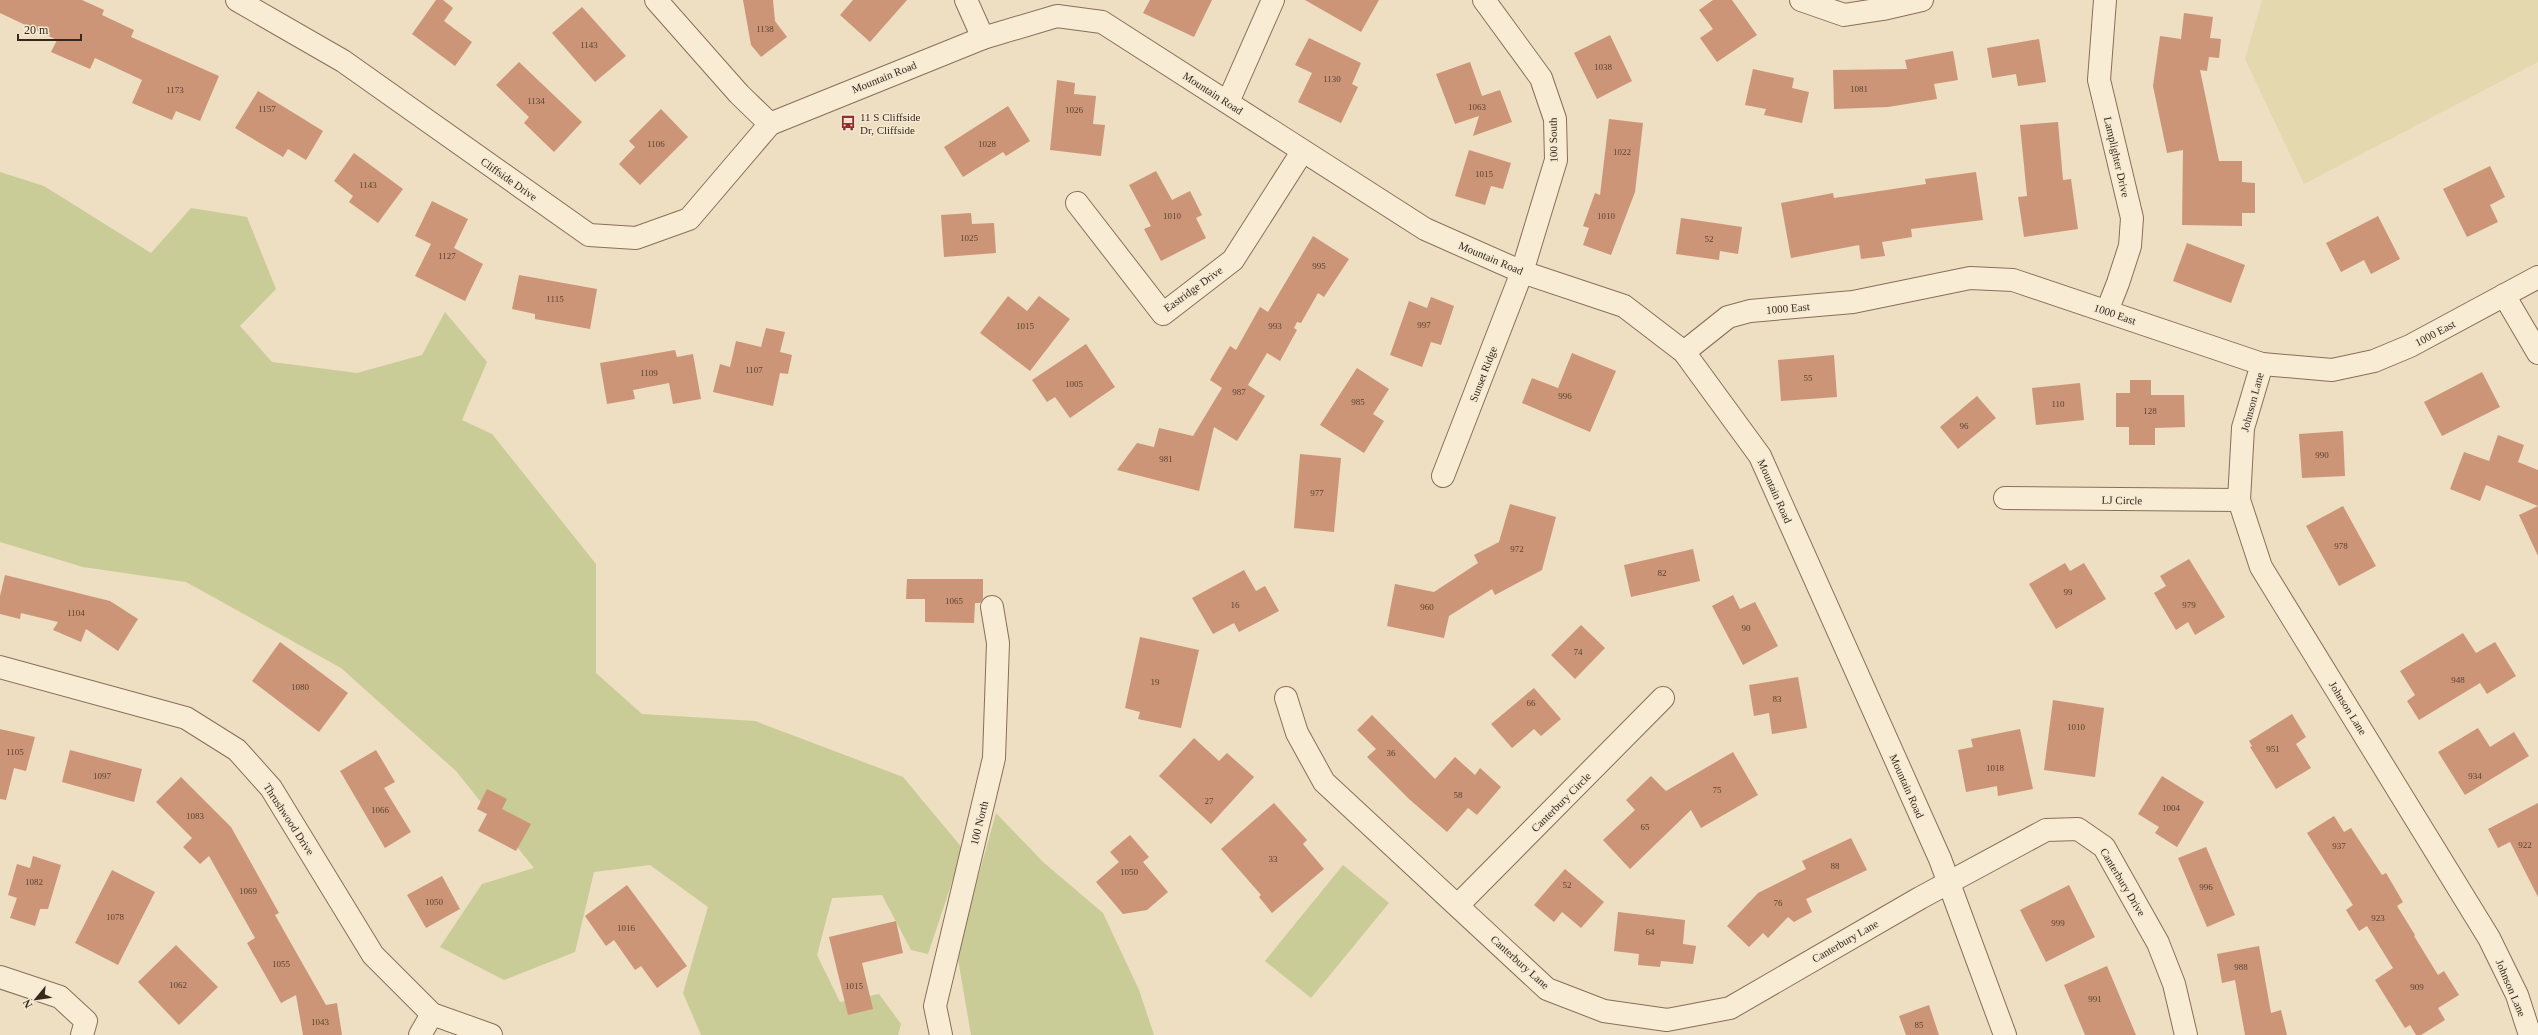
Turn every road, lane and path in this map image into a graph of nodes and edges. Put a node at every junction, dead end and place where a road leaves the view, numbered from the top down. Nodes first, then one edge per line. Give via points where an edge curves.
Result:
1 (237, 0) edge
2 (656, 0) edge
3 (966, 0) edge
4 (1273, 0) edge
5 (1484, 0) edge
6 (1801, 0) edge
7 (1922, 0) edge
8 (2105, 0) edge
9 (983, 38) junction
10 (1228, 102) junction
11 (770, 124) junction
12 (1302, 152) junction
13 (1077, 203) dead end
14 (1522, 272) junction
15 (2538, 277) edge
16 (2504, 295) junction
17 (2107, 311) junction
18 (1684, 352) junction
19 (2538, 353) edge
20 (2262, 364) junction
21 (1443, 476) dead end
22 (2005, 498) dead end
23 (2239, 500) junction
24 (992, 607) dead end
25 (0, 667) edge
26 (1286, 698) dead end
27 (1663, 698) dead end
28 (1948, 883) junction
29 (1458, 905) junction
30 (0, 977) edge
31 (432, 1014) junction
32 (82, 1035) edge
33 (420, 1035) edge
34 (491, 1035) edge
35 (941, 1035) edge
36 (2005, 1035) edge
37 (2186, 1035) edge
38 (2530, 1035) edge

1 - 11 street, Cliffside Drive via 343,61 589,235 636,238 689,219
2 - 11 street via 739,94
3 - 9 street
4 - 10 street
5 - 14 street, 100 South via 1541,78 1555,119 1556,160
6 - 7 street via 1844,14
8 - 17 street, Lamplighter Drive via 2099,80 2132,218 2130,246
9 - 10 street, Mountain Road via 1057,16 1102,22
9 - 11 street, Mountain Road
10 - 12 street, Mountain Road
12 - 13 street, Eastridge Drive via 1233,260 1163,314
12 - 14 street, Mountain Road via 1425,229
14 - 18 street, Mountain Road via 1624,306
14 - 21 street, Sunset Ridge
15 - 16 street, 1000 East
16 - 19 street
16 - 20 street, 1000 East via 2410,346 2374,361 2332,370
17 - 18 street, 1000 East via 2013,280 1970,278 1853,302 1750,311 1728,318
17 - 20 street, 1000 East
18 - 28 street, Mountain Road via 1760,456 1940,859
20 - 23 street, Johnson Lane via 2243,428
22 - 23 street, LJ Circle
23 - 38 street, Johnson Lane via 2261,567 2489,938 2517,995
24 - 35 street, 100 North via 998,642 994,758 935,1006
25 - 31 street, Thrushwood Drive via 186,718 238,750 271,788 373,955
26 - 29 street, Canterbury Lane via 1297,734 1324,782
27 - 29 street, Canterbury Circle
28 - 29 street, Canterbury Lane via 1730,1008 1667,1020 1604,1012 1547,988
28 - 36 street, Mountain Road
28 - 37 street, Canterbury Drive via 2046,830 2078,829 2104,847 2158,943 2174,984
30 - 32 street via 60,997 86,1021
31 - 33 street
31 - 34 street, Thrushwood Drive

